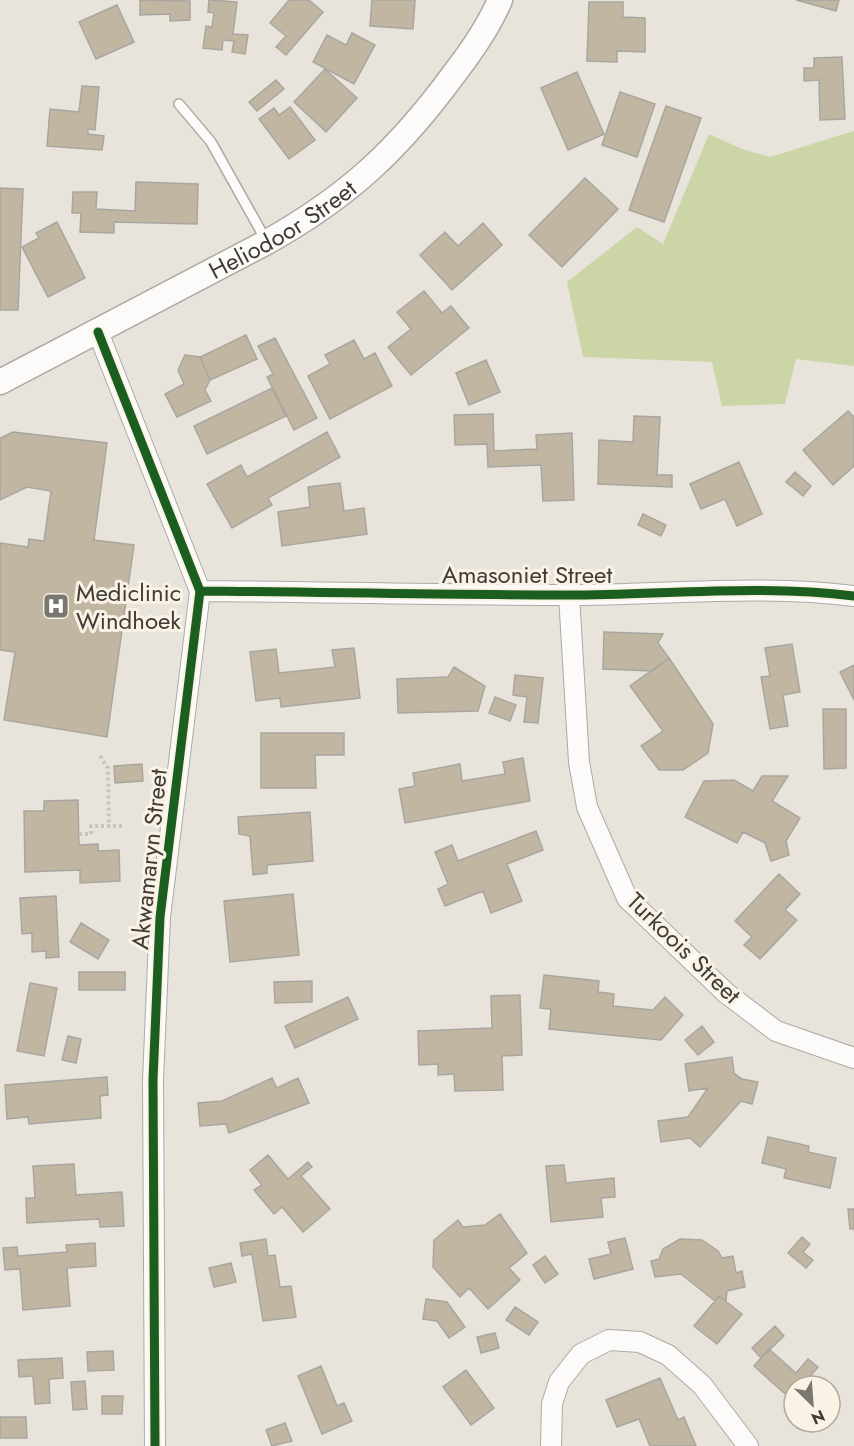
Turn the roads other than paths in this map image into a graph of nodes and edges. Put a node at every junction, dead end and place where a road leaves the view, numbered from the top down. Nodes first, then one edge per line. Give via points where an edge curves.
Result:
1 (500, 0) edge
2 (179, 104) dead end
3 (267, 242) junction
4 (98, 332) junction
5 (0, 382) edge
6 (200, 591) junction
7 (569, 595) junction
8 (854, 596) edge
9 (854, 1058) edge
10 (155, 1446) edge
11 (551, 1446) edge
12 (748, 1446) edge

1 - 3 street, Heliodoor Street via 465,60 405,138 337,197
2 - 3 lane via 211,142
3 - 4 street, Heliodoor Street
4 - 5 street, Heliodoor Street
4 - 6 street, Akwamaryn Street
6 - 7 street, Amasoniet Street
6 - 10 street, Akwamaryn Street via 160,917 153,1080
7 - 8 street, Amasoniet Street via 714,592
7 - 9 street, Turkoois Street via 579,762 587,807 627,898 726,993 776,1030
11 - 12 street via 552,1404 560,1382 580,1354 609,1340 640,1341 668,1355 702,1385

